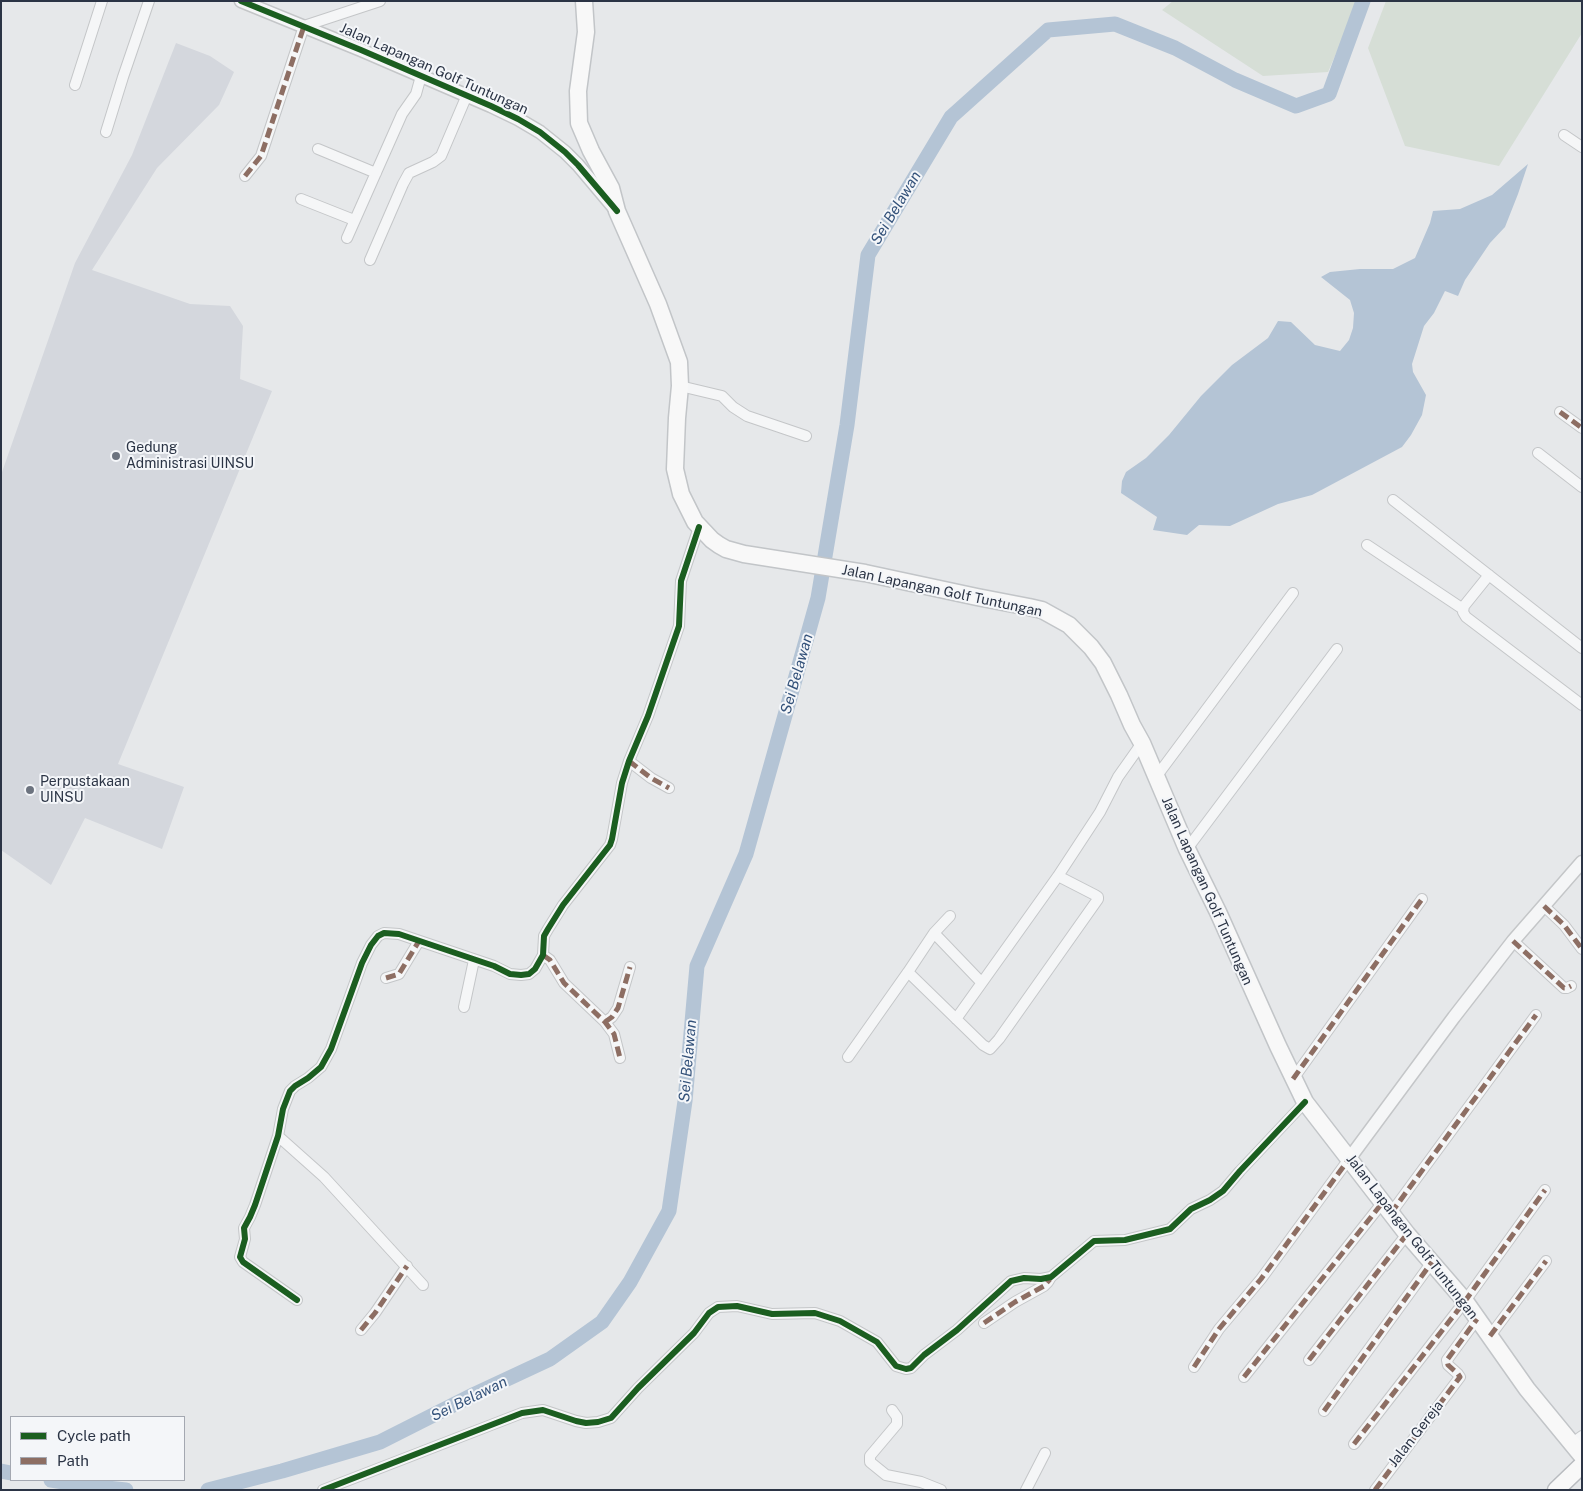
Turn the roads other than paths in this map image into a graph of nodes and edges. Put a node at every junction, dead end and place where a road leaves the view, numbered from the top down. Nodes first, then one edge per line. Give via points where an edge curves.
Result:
1 (102, 1) edge
2 (149, 1) edge
3 (241, 1) edge
4 (380, 1) edge
5 (584, 1) edge
6 (304, 26) junction
7 (422, 76) junction
8 (75, 85) dead end
9 (467, 95) junction
10 (106, 132) dead end
11 (1564, 135) dead end
12 (1582, 147) edge
13 (318, 149) dead end
14 (376, 173) junction
15 (245, 176) dead end
16 (301, 200) dead end
17 (617, 211) junction
18 (354, 220) junction
19 (347, 238) dead end
20 (370, 260) dead end
21 (680, 386) junction
22 (1560, 412) dead end
23 (1582, 428) edge
24 (806, 436) dead end
25 (1538, 453) dead end
26 (1582, 487) edge
27 (1393, 500) dead end
28 (698, 526) junction
29 (1367, 545) dead end
30 (1489, 575) junction
31 (1293, 593) dead end
32 (1463, 609) junction
33 (1582, 648) edge
34 (1337, 649) dead end
35 (1582, 705) edge
36 (1142, 743) junction
37 (629, 761) junction
38 (1156, 777) junction
39 (668, 788) dead end
40 (1187, 849) junction
41 (1582, 862) edge
42 (1058, 876) junction
43 (1422, 899) dead end
44 (1544, 906) junction
45 (950, 916) dead end
46 (934, 932) junction
47 (419, 941) junction
48 (1513, 941) junction
49 (1582, 949) edge
50 (543, 955) junction
51 (474, 960) junction
52 (630, 967) dead end
53 (908, 972) junction
54 (386, 978) dead end
55 (981, 982) junction
56 (1571, 986) dead end
57 (464, 1008) dead end
58 (1536, 1015) dead end
59 (956, 1019) junction
60 (605, 1022) junction
61 (848, 1057) dead end
62 (620, 1058) dead end
63 (1293, 1079) junction
64 (1305, 1102) junction
65 (278, 1136) junction
66 (1349, 1159) junction
67 (1545, 1190) dead end
68 (1387, 1207) junction
69 (1407, 1234) junction
70 (1546, 1261) dead end
71 (1432, 1262) junction
72 (407, 1266) junction
73 (1051, 1277) junction
74 (424, 1285) dead end
75 (297, 1300) dead end
76 (1465, 1301) junction
77 (1477, 1319) junction
78 (984, 1324) dead end
79 (361, 1330) dead end
80 (1490, 1336) junction
81 (1309, 1360) dead end
82 (1194, 1367) dead end
83 (1244, 1377) dead end
84 (892, 1410) dead end
85 (1324, 1411) dead end
86 (1354, 1444) dead end
87 (1578, 1445) edge
88 (1045, 1453) dead end
89 (1582, 1465) edge
90 (323, 1490) edge
91 (941, 1490) edge
92 (1026, 1490) edge
93 (1375, 1490) edge
94 (1556, 1490) edge

1 - 8 street
2 - 10 street
3 - 6 street, Jalan Lapangan Golf Tuntungan
4 - 6 street
5 - 17 main road via 586,32 578,91 580,123 611,188
6 - 7 street, Jalan Lapangan Golf Tuntungan
6 - 15 street via 260,156
7 - 9 street, Jalan Lapangan Golf Tuntungan
7 - 14 street
9 - 17 street, Jalan Lapangan Golf Tuntungan via 540,132 578,165
9 - 20 street via 441,156 410,173 403,184
11 - 12 street
13 - 14 street
14 - 18 street
16 - 18 street
17 - 21 main road, Jalan Lapangan Golf Tuntungan via 676,352
18 - 19 street
21 - 24 street via 724,396 732,407 746,416
21 - 28 main road, Jalan Lapangan Golf Tuntungan via 675,469 687,509
22 - 23 street
25 - 26 street
27 - 30 street
28 - 36 main road, Jalan Lapangan Golf Tuntungan via 726,549 744,554 865,573 1030,607 1053,616 1069,625 1104,663
28 - 37 street via 681,581 679,626
29 - 32 street
30 - 32 street
30 - 33 street
31 - 38 street
32 - 35 street via 1468,619
34 - 40 street
36 - 38 main road, Jalan Lapangan Golf Tuntungan
36 - 42 street
37 - 39 street
37 - 50 street via 610,845 548,928
38 - 40 main road, Jalan Lapangan Golf Tuntungan
40 - 63 main road, Jalan Lapangan Golf Tuntungan
41 - 44 street
42 - 55 street
42 - 59 street via 1098,899 999,1039 990,1049
43 - 63 street
44 - 48 street
44 - 49 street
45 - 46 street
46 - 53 street
46 - 55 street
47 - 51 street
47 - 54 street via 398,974
47 - 65 street via 384,933 371,945 331,1049 321,1067 290,1091
48 - 56 street via 1564,988
48 - 66 street
50 - 51 street via 535,969 521,975
50 - 60 street via 550,960 564,983
51 - 57 street
52 - 60 street via 618,1008
53 - 59 street
53 - 61 street
55 - 59 street
58 - 68 street
60 - 62 street via 614,1034
63 - 64 main road, Jalan Lapangan Golf Tuntungan
64 - 66 main road, Jalan Lapangan Golf Tuntungan
64 - 73 street via 1223,1191 1191,1209 1170,1229 1125,1240 1094,1241
65 - 72 street via 324,1177
65 - 75 street via 244,1228 245,1240 240,1257
66 - 68 main road, Jalan Lapangan Golf Tuntungan
66 - 82 street via 1261,1279 1219,1329
67 - 76 street
68 - 69 main road, Jalan Lapangan Golf Tuntungan
68 - 83 street
69 - 71 main road, Jalan Lapangan Golf Tuntungan
69 - 81 street
70 - 80 street
71 - 76 main road, Jalan Lapangan Golf Tuntungan
71 - 85 street
72 - 74 street
72 - 79 street
73 - 78 street via 1044,1286
73 - 90 street via 1011,1281 957,1330 906,1369 896,1366 877,1342 840,1321 815,1314 772,1314 738,1306 718,1307 611,1418 586,1422 543,1410 522,1413
76 - 77 main road, Jalan Lapangan Golf Tuntungan
76 - 86 street
77 - 80 main road, Jalan Lapangan Golf Tuntungan
77 - 93 street, Jalan Gereja via 1447,1360 1459,1377
80 - 87 main road, Jalan Lapangan Golf Tuntungan via 1527,1389
84 - 91 street via 897,1424 870,1456 870,1462 886,1475
88 - 92 street
89 - 94 main road

